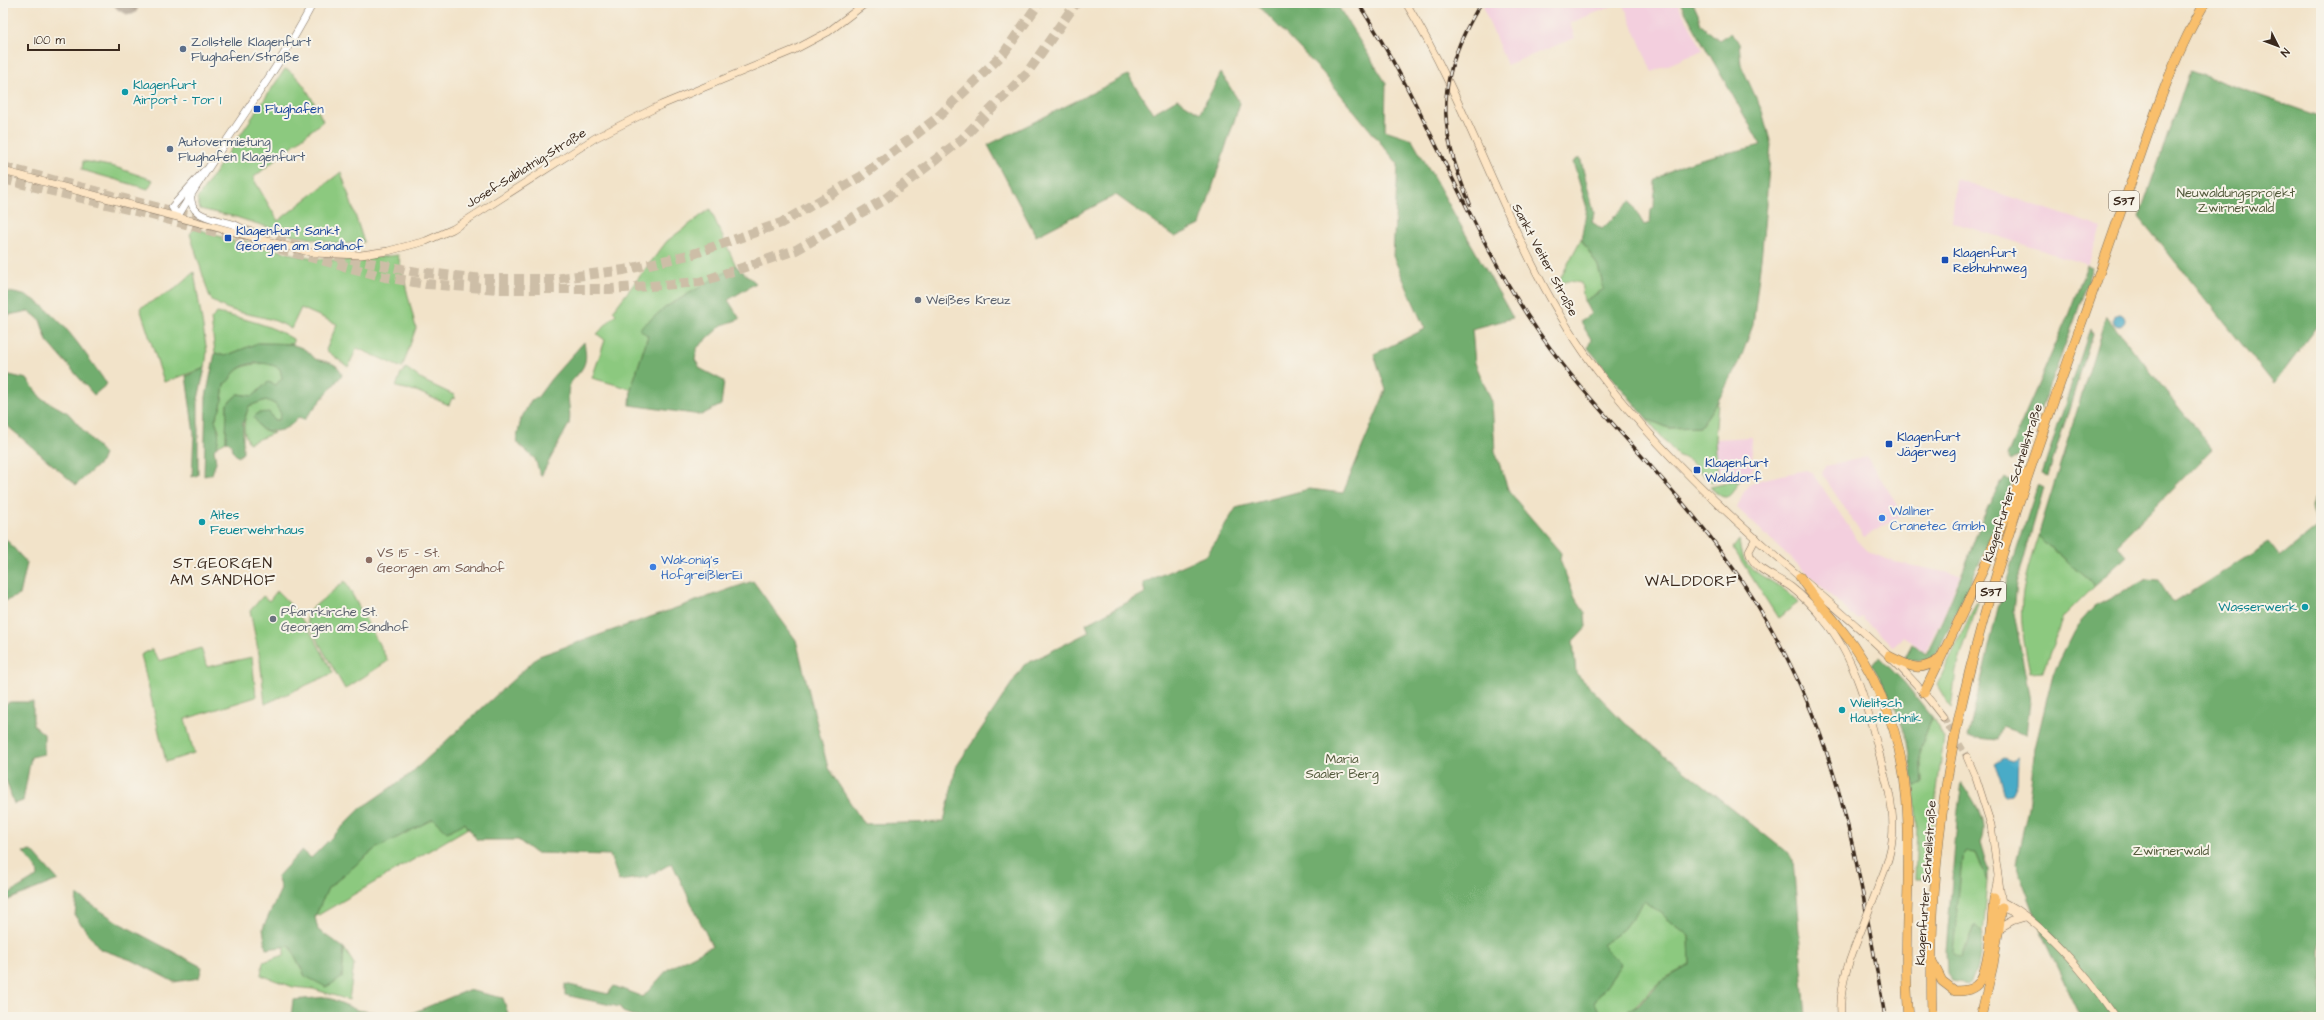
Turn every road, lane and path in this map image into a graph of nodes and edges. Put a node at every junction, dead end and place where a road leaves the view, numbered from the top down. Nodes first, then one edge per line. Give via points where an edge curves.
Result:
1 (313, 3) edge
2 (866, 3) edge
3 (1406, 3) edge
4 (2204, 3) edge
5 (3, 171) edge
6 (204, 171) junction
7 (191, 194) junction
8 (178, 216) junction
9 (258, 238) junction
10 (2031, 468) junction
11 (1756, 538) junction
12 (1800, 577) junction
13 (1889, 656) junction
14 (1940, 659) junction
15 (1924, 693) junction
16 (1943, 717) tunnel mouth
17 (1967, 757) tunnel mouth
18 (1999, 902) junction
19 (2025, 917) junction
20 (2000, 928) junction
21 (1932, 960) junction
22 (1841, 1017) edge
23 (1908, 1017) edge
24 (1932, 1017) edge
25 (1981, 1017) edge
26 (2116, 1017) edge

1 - 6 street via 283,56
2 - 9 main road, Josef-Sablatnig-Straße via 850,17 812,41 661,105 596,138 453,229 426,241 388,252 353,255 313,252
3 - 11 main road, Sankt Veiter Straße via 1426,35 1448,79 1531,265 1568,329 1602,378 1642,425 1690,476
4 - 10 highway, Klagenfurter Schnellstraße / S37 via 2190,27 2165,85
5 - 8 main road, Josef-Sablatnig-Straße
6 - 7 street
6 - 8 street via 172,207
7 - 8 street
7 - 9 street via 192,206 199,214 235,224
8 - 9 main road, Josef-Sablatnig-Straße
10 - 14 highway via 2020,481 1983,570
10 - 21 highway, Klagenfurter Schnellstraße / S37 via 1984,616 1959,718 1941,832
11 - 12 main road, Sankt Veiter Straße
11 - 22 main road, bridge via 1749,551 1754,562 1811,605 1839,640 1853,666 1890,792 1893,812 1890,859 1845,970 1841,989
12 - 13 main road, Sankt Veiter Straße
12 - 23 highway via 1808,591 1843,630 1865,664 1882,697 1895,732 1906,783 1910,828 1905,924
13 - 14 highway via 1911,667 1919,668
13 - 15 main road, Sankt Veiter Straße
14 - 15 highway
15 - 16 main road, Sankt Veiter Straße
17 - 18 main road via 1991,825
18 - 19 main road
18 - 20 highway
18 - 21 highway via 1980,982 1972,989 1955,991 1942,981
19 - 20 main road
19 - 26 main road via 2040,927 2056,944
20 - 25 highway
21 - 24 highway, Klagenfurter Schnellstraße / S37

